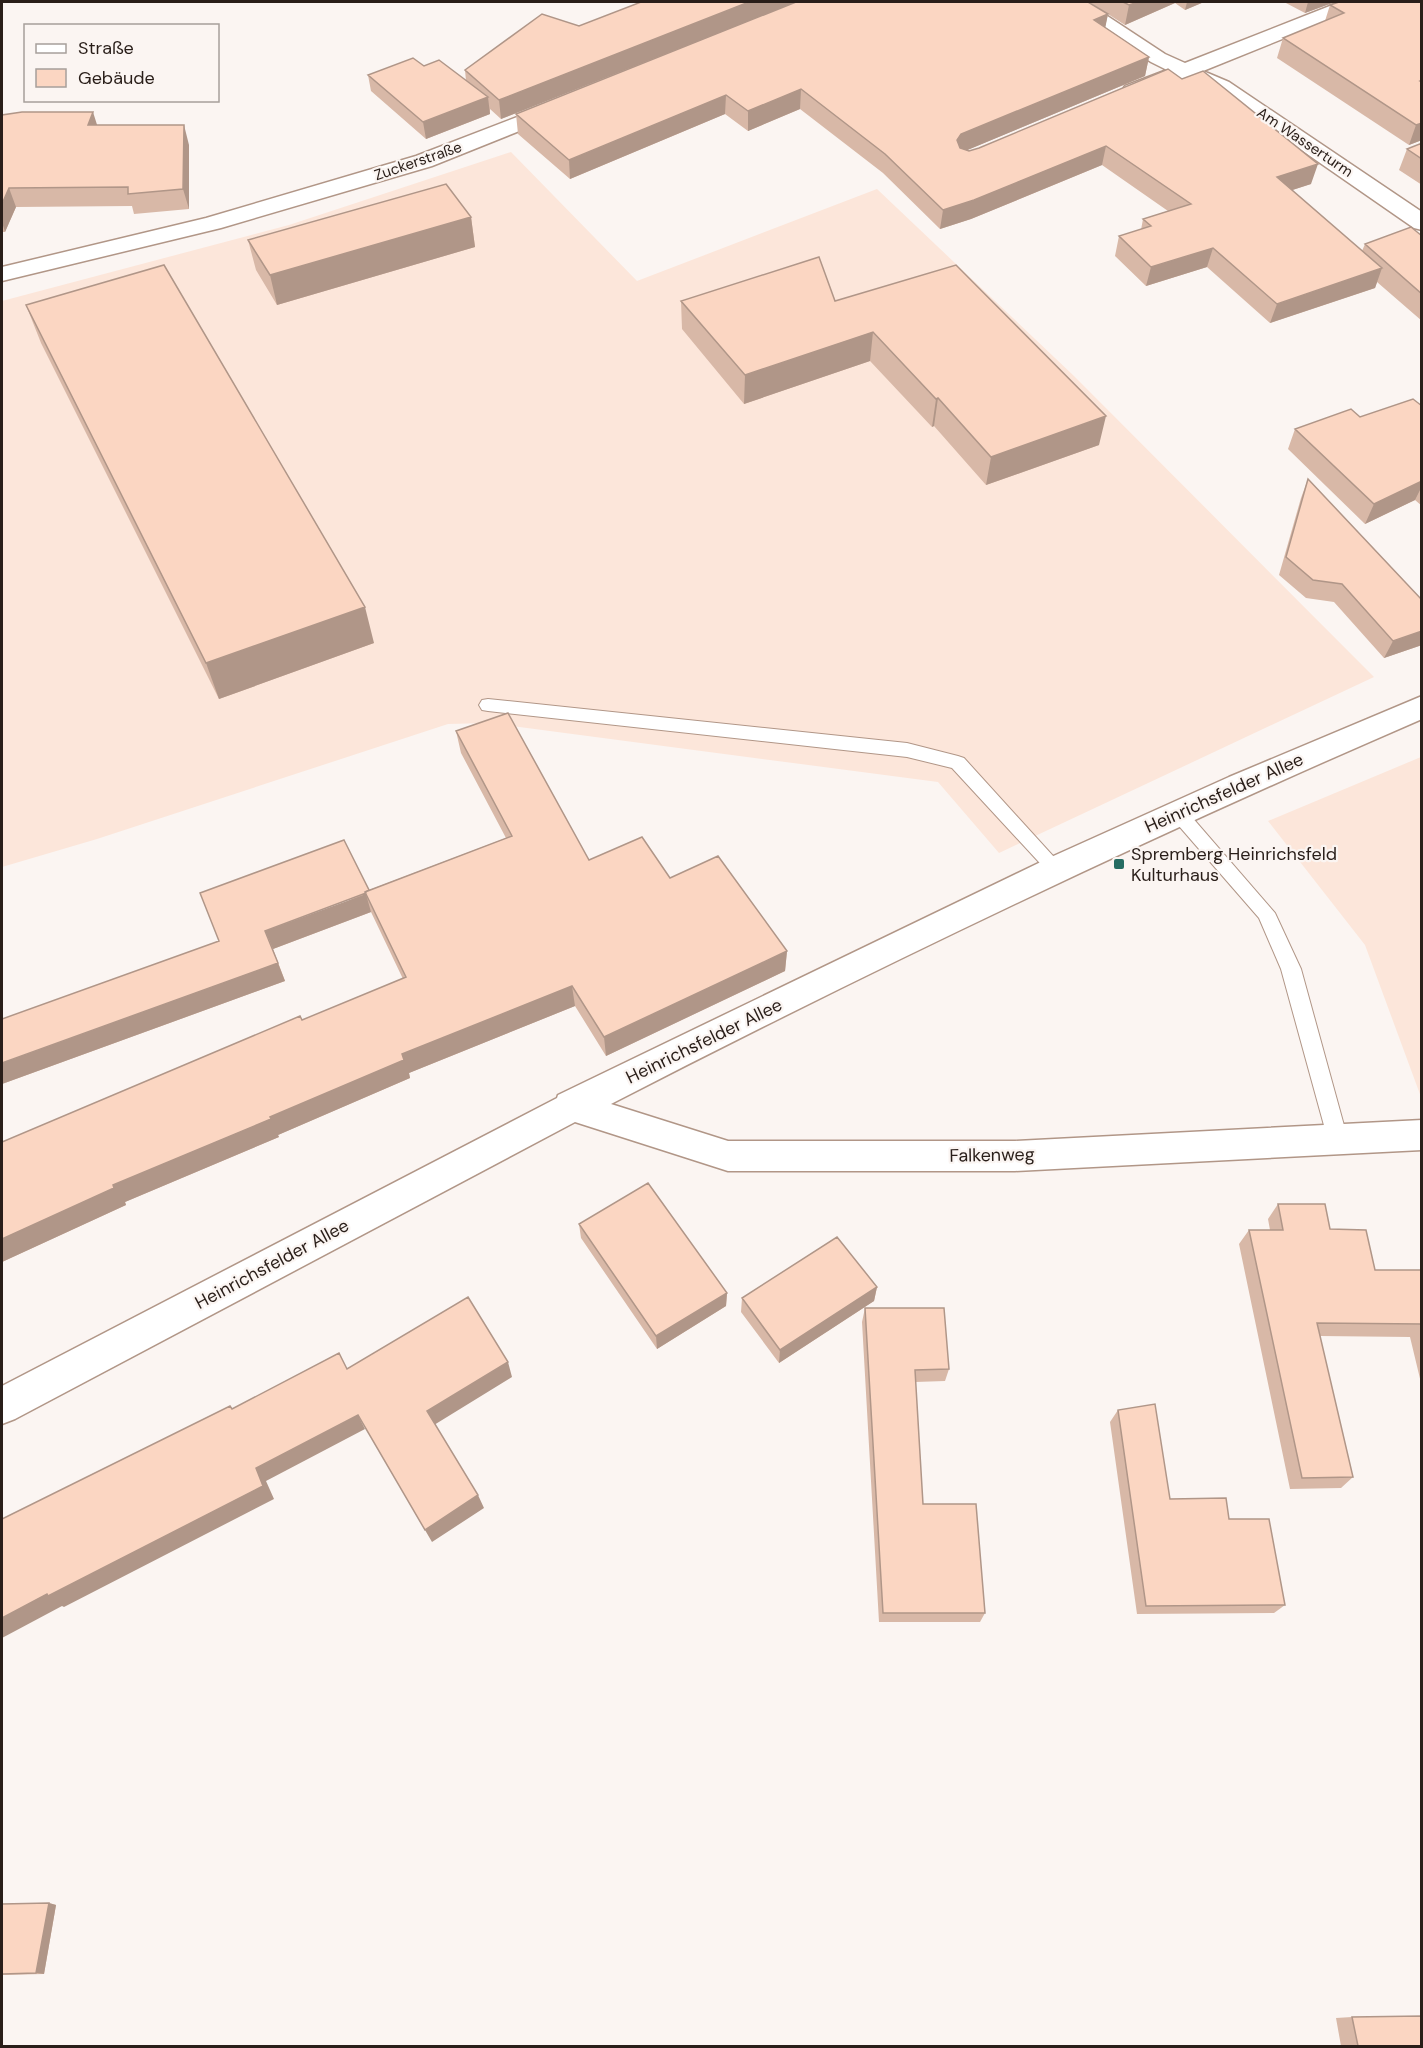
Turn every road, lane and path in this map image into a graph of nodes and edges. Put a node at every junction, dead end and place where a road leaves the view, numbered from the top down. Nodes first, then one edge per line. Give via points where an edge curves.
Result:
1 (1073, 2) edge
2 (1357, 2) edge
3 (1183, 70) junction
4 (1118, 98) edge
5 (578, 99) edge
6 (1422, 223) edge
7 (2, 274) edge
8 (488, 705) dead end
9 (1422, 707) edge
10 (1178, 813) junction
11 (1055, 868) junction
12 (570, 1106) junction
13 (1422, 1135) edge
14 (1338, 1140) junction
15 (2, 1406) edge

1 - 3 street, Am Wasserturm
2 - 3 street
3 - 4 street
3 - 6 street, Am Wasserturm via 1222,86
5 - 7 street, Zuckerstraße via 424,162 213,223
8 - 11 lane via 907,750 958,763
9 - 10 street, Heinrichsfelder Allee
10 - 11 street, Heinrichsfelder Allee
10 - 14 lane via 1266,913 1291,969
11 - 12 street, Heinrichsfelder Allee
12 - 14 street, Falkenweg via 728,1156 1015,1156
12 - 15 street, Heinrichsfelder Allee
13 - 14 street, Falkenweg

